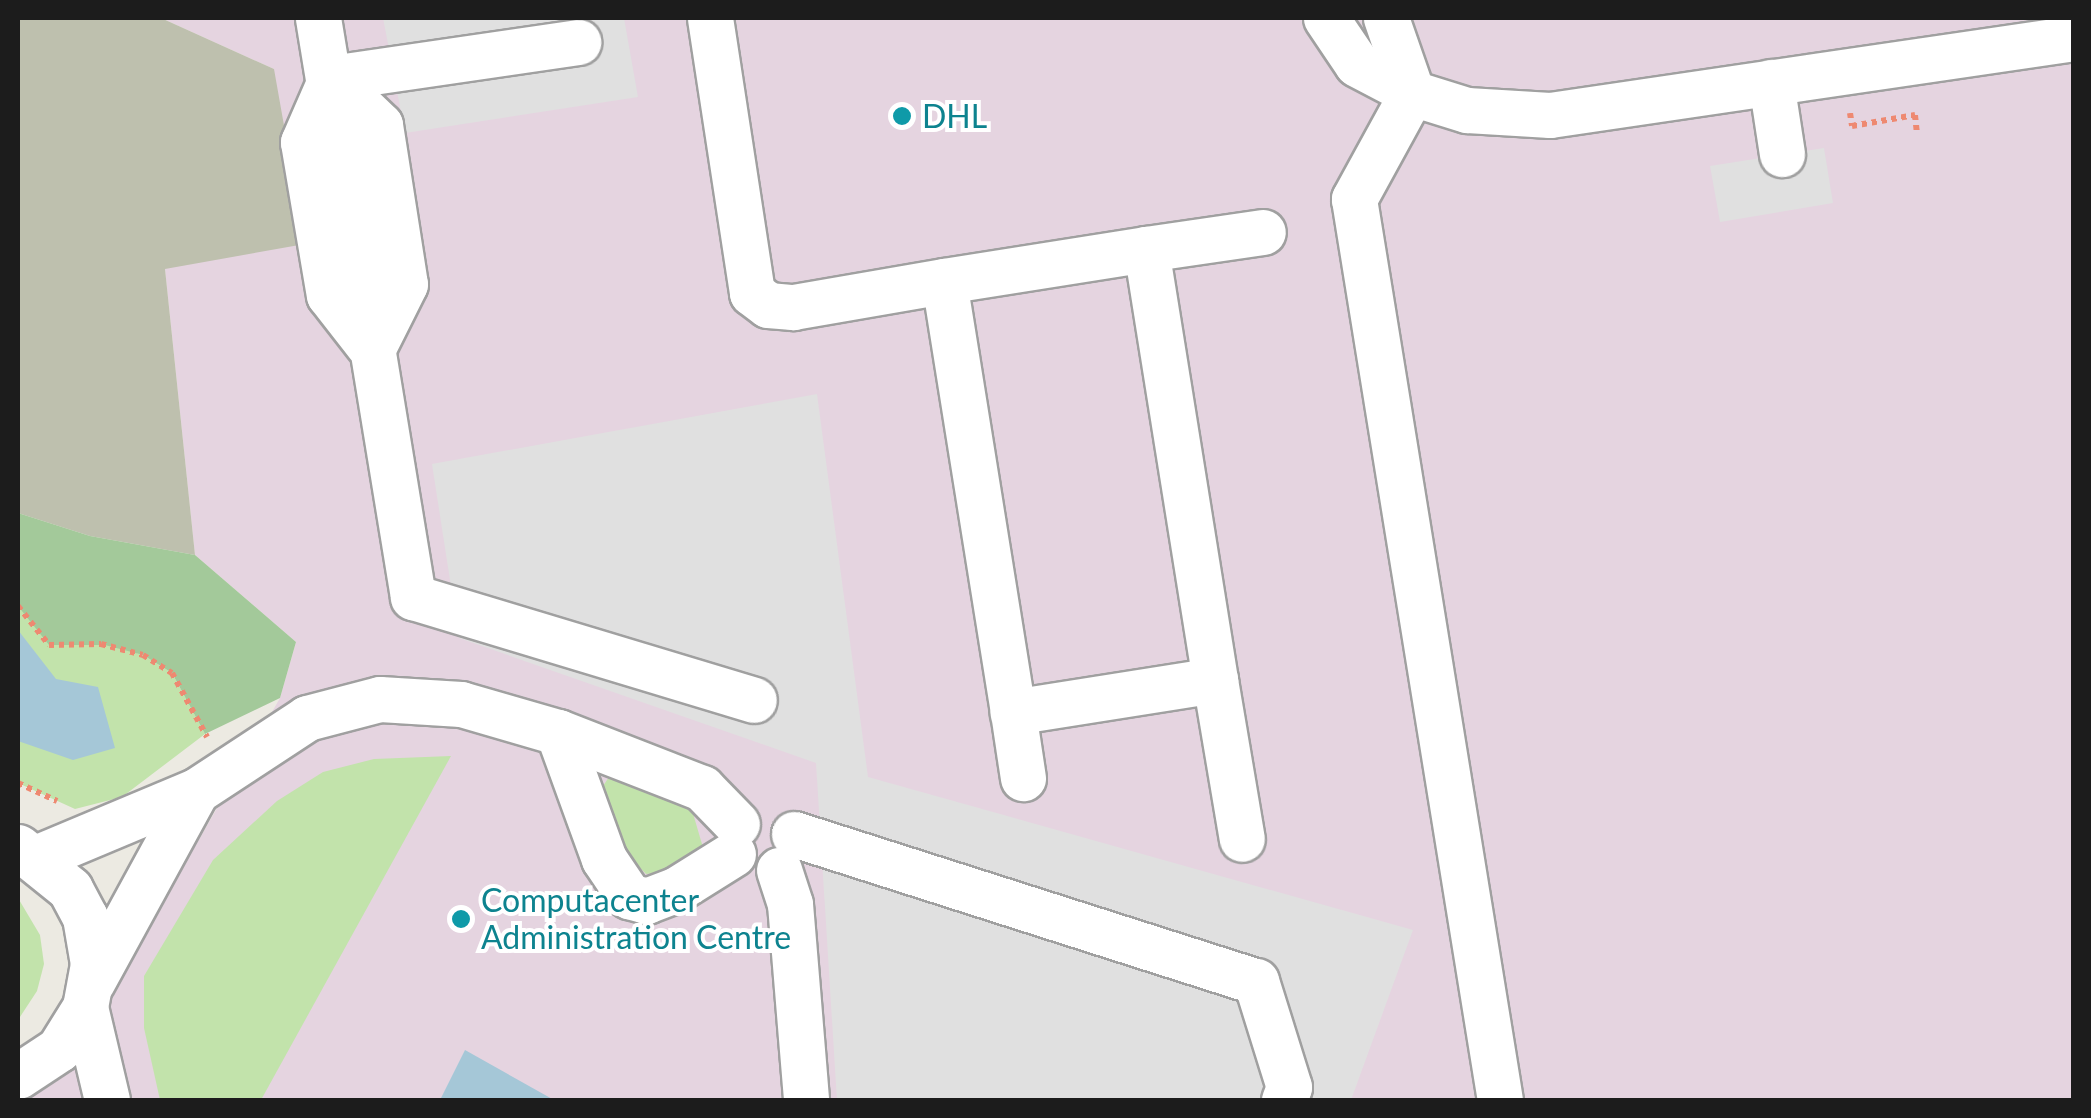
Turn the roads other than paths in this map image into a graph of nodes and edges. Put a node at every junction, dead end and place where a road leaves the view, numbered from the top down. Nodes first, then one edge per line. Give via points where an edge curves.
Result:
1 (318, 18) edge
2 (710, 18) edge
3 (1326, 18) edge
4 (1386, 18) edge
5 (2074, 38) edge
6 (578, 42) dead end
7 (331, 78) junction
8 (1770, 82) junction
9 (1412, 92) junction
10 (1782, 154) dead end
11 (1263, 232) dead end
12 (1146, 249) junction
13 (944, 282) junction
14 (372, 350) junction
15 (1214, 680) junction
16 (754, 700) dead end
17 (1013, 712) junction
18 (558, 732) junction
19 (213, 778) junction
20 (1022, 778) dead end
21 (735, 839) junction
22 (1242, 839) dead end
23 (28, 852) edge
24 (786, 852) junction
25 (89, 995) junction
26 (18, 1076) edge
27 (107, 1100) edge
28 (806, 1100) edge
29 (1284, 1100) edge
30 (1500, 1100) edge

1 - 7 street
2 - 13 street via 752,293 768,305 793,306
3 - 9 street via 1357,64
4 - 9 street
5 - 8 street
6 - 7 street
7 - 14 street via 303,142 329,295
7 - 14 street via 380,125 405,284
8 - 9 street via 1550,115 1467,110
8 - 10 street
9 - 30 street via 1354,199
11 - 12 street
12 - 13 street
12 - 15 street
13 - 17 street
14 - 16 street via 413,597
15 - 17 street
15 - 22 street
17 - 20 street
18 - 19 street via 461,704 380,699 307,718
18 - 21 street via 702,788
18 - 21 street via 604,859 629,896 646,900 677,889
19 - 23 street
19 - 25 street
21 - 24 street via 753,812 773,812
23 - 25 street via 70,889 85,917
24 - 28 street
24 - 29 street via 1256,981 1289,1087
25 - 26 street via 59,1049
25 - 27 street

